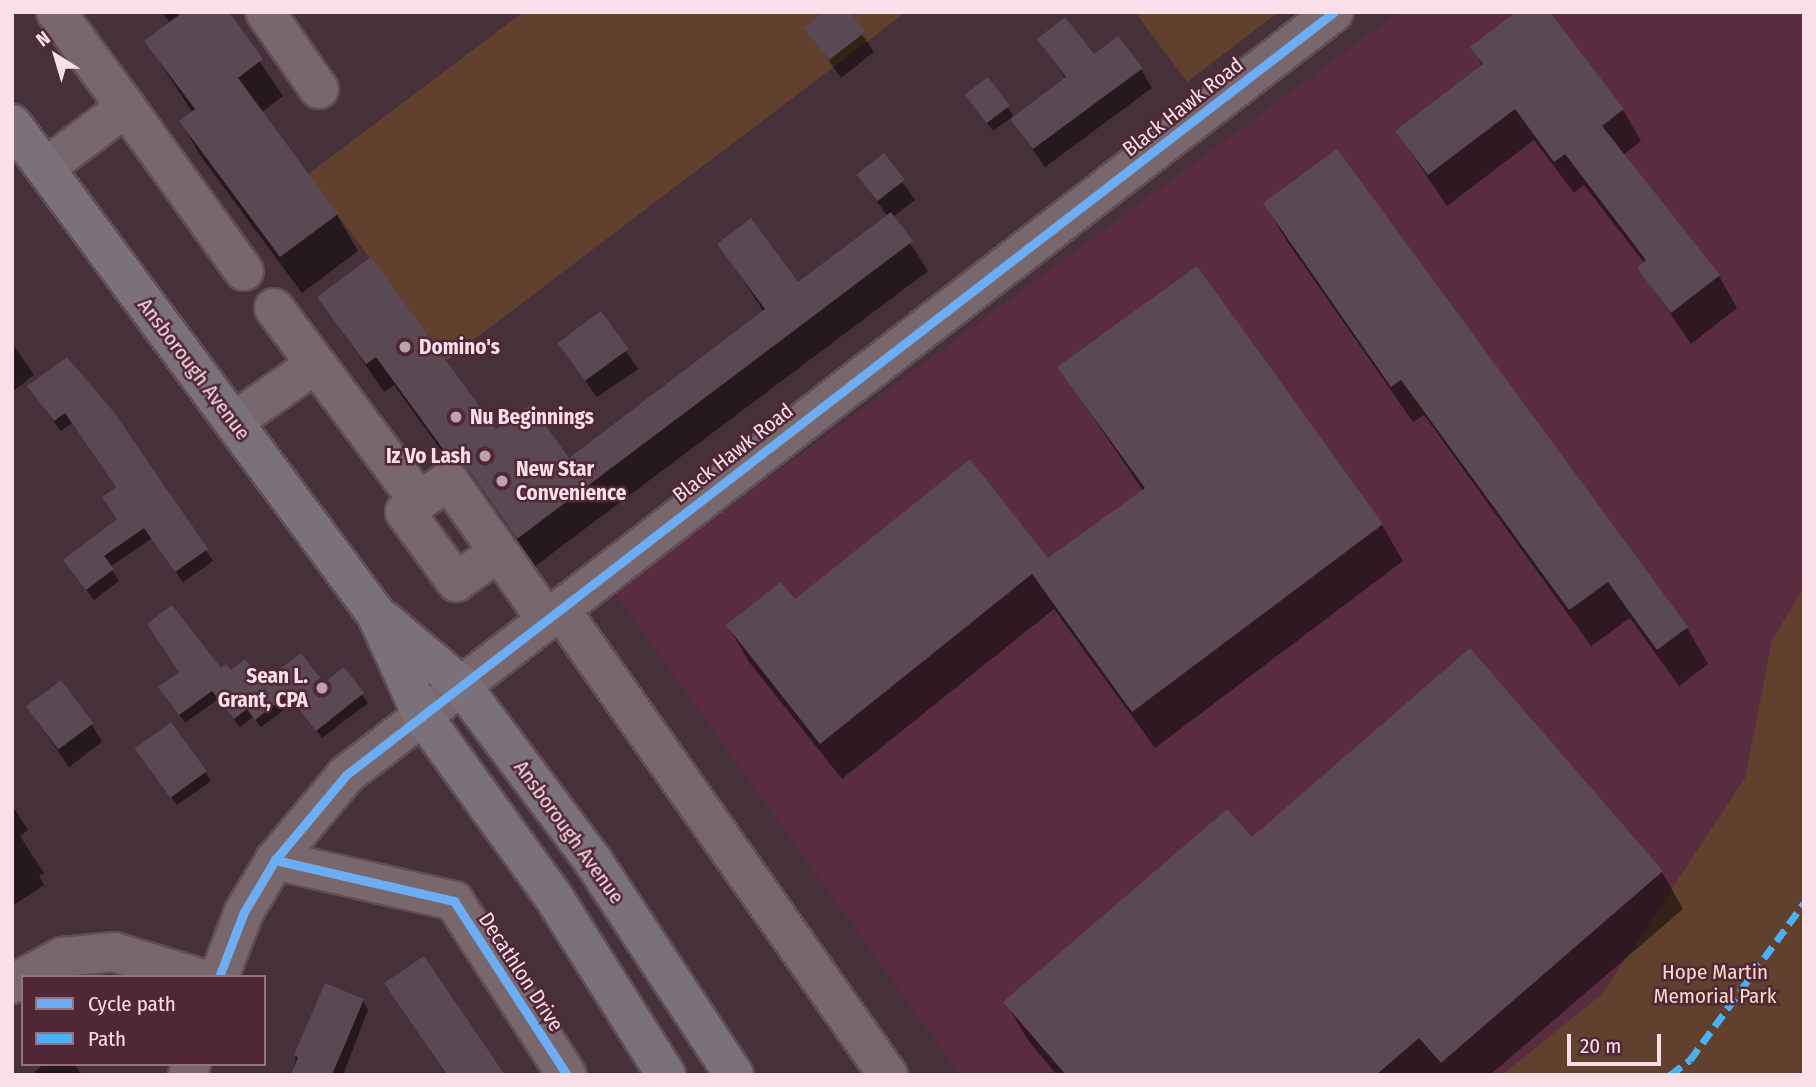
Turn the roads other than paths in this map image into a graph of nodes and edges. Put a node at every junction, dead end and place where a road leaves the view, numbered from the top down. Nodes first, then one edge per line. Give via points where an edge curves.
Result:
1 (55, 12) edge
2 (265, 12) edge
3 (1334, 12) edge
4 (319, 89) dead end
5 (126, 107) junction
6 (12, 124) edge
7 (45, 168) junction
8 (244, 271) dead end
9 (274, 308) dead end
10 (316, 364) junction
11 (233, 422) junction
12 (419, 501) junction
13 (499, 552) junction
14 (376, 614) junction
15 (553, 614) junction
16 (461, 685) junction
17 (422, 715) junction
18 (275, 860) junction
19 (29, 975) edge
20 (190, 975) edge
21 (220, 975) edge
22 (567, 1075) edge
23 (666, 1075) edge
24 (734, 1075) edge
25 (888, 1075) edge

1 - 5 street
2 - 4 street
3 - 15 street, Black Hawk Road
5 - 7 street
5 - 8 street
6 - 7 main road, Ansborough Avenue
7 - 11 main road, Ansborough Avenue
9 - 10 street
10 - 11 street
10 - 12 street
11 - 14 main road, Ansborough Avenue
12 - 13 street via 449,481
12 - 13 street via 405,512 456,582
13 - 15 street
14 - 16 main road, Ansborough Avenue
14 - 17 main road, Ansborough Avenue
15 - 16 street, Black Hawk Road
15 - 25 street
16 - 17 street, Black Hawk Road
16 - 24 main road, Ansborough Avenue via 593,861
17 - 18 street, Black Hawk Road via 346,775
17 - 23 main road, Ansborough Avenue via 553,896
18 - 21 street, Black Hawk Road via 244,912
18 - 22 street, Decathlon Drive via 454,901
19 - 20 street via 62,957 114,952

